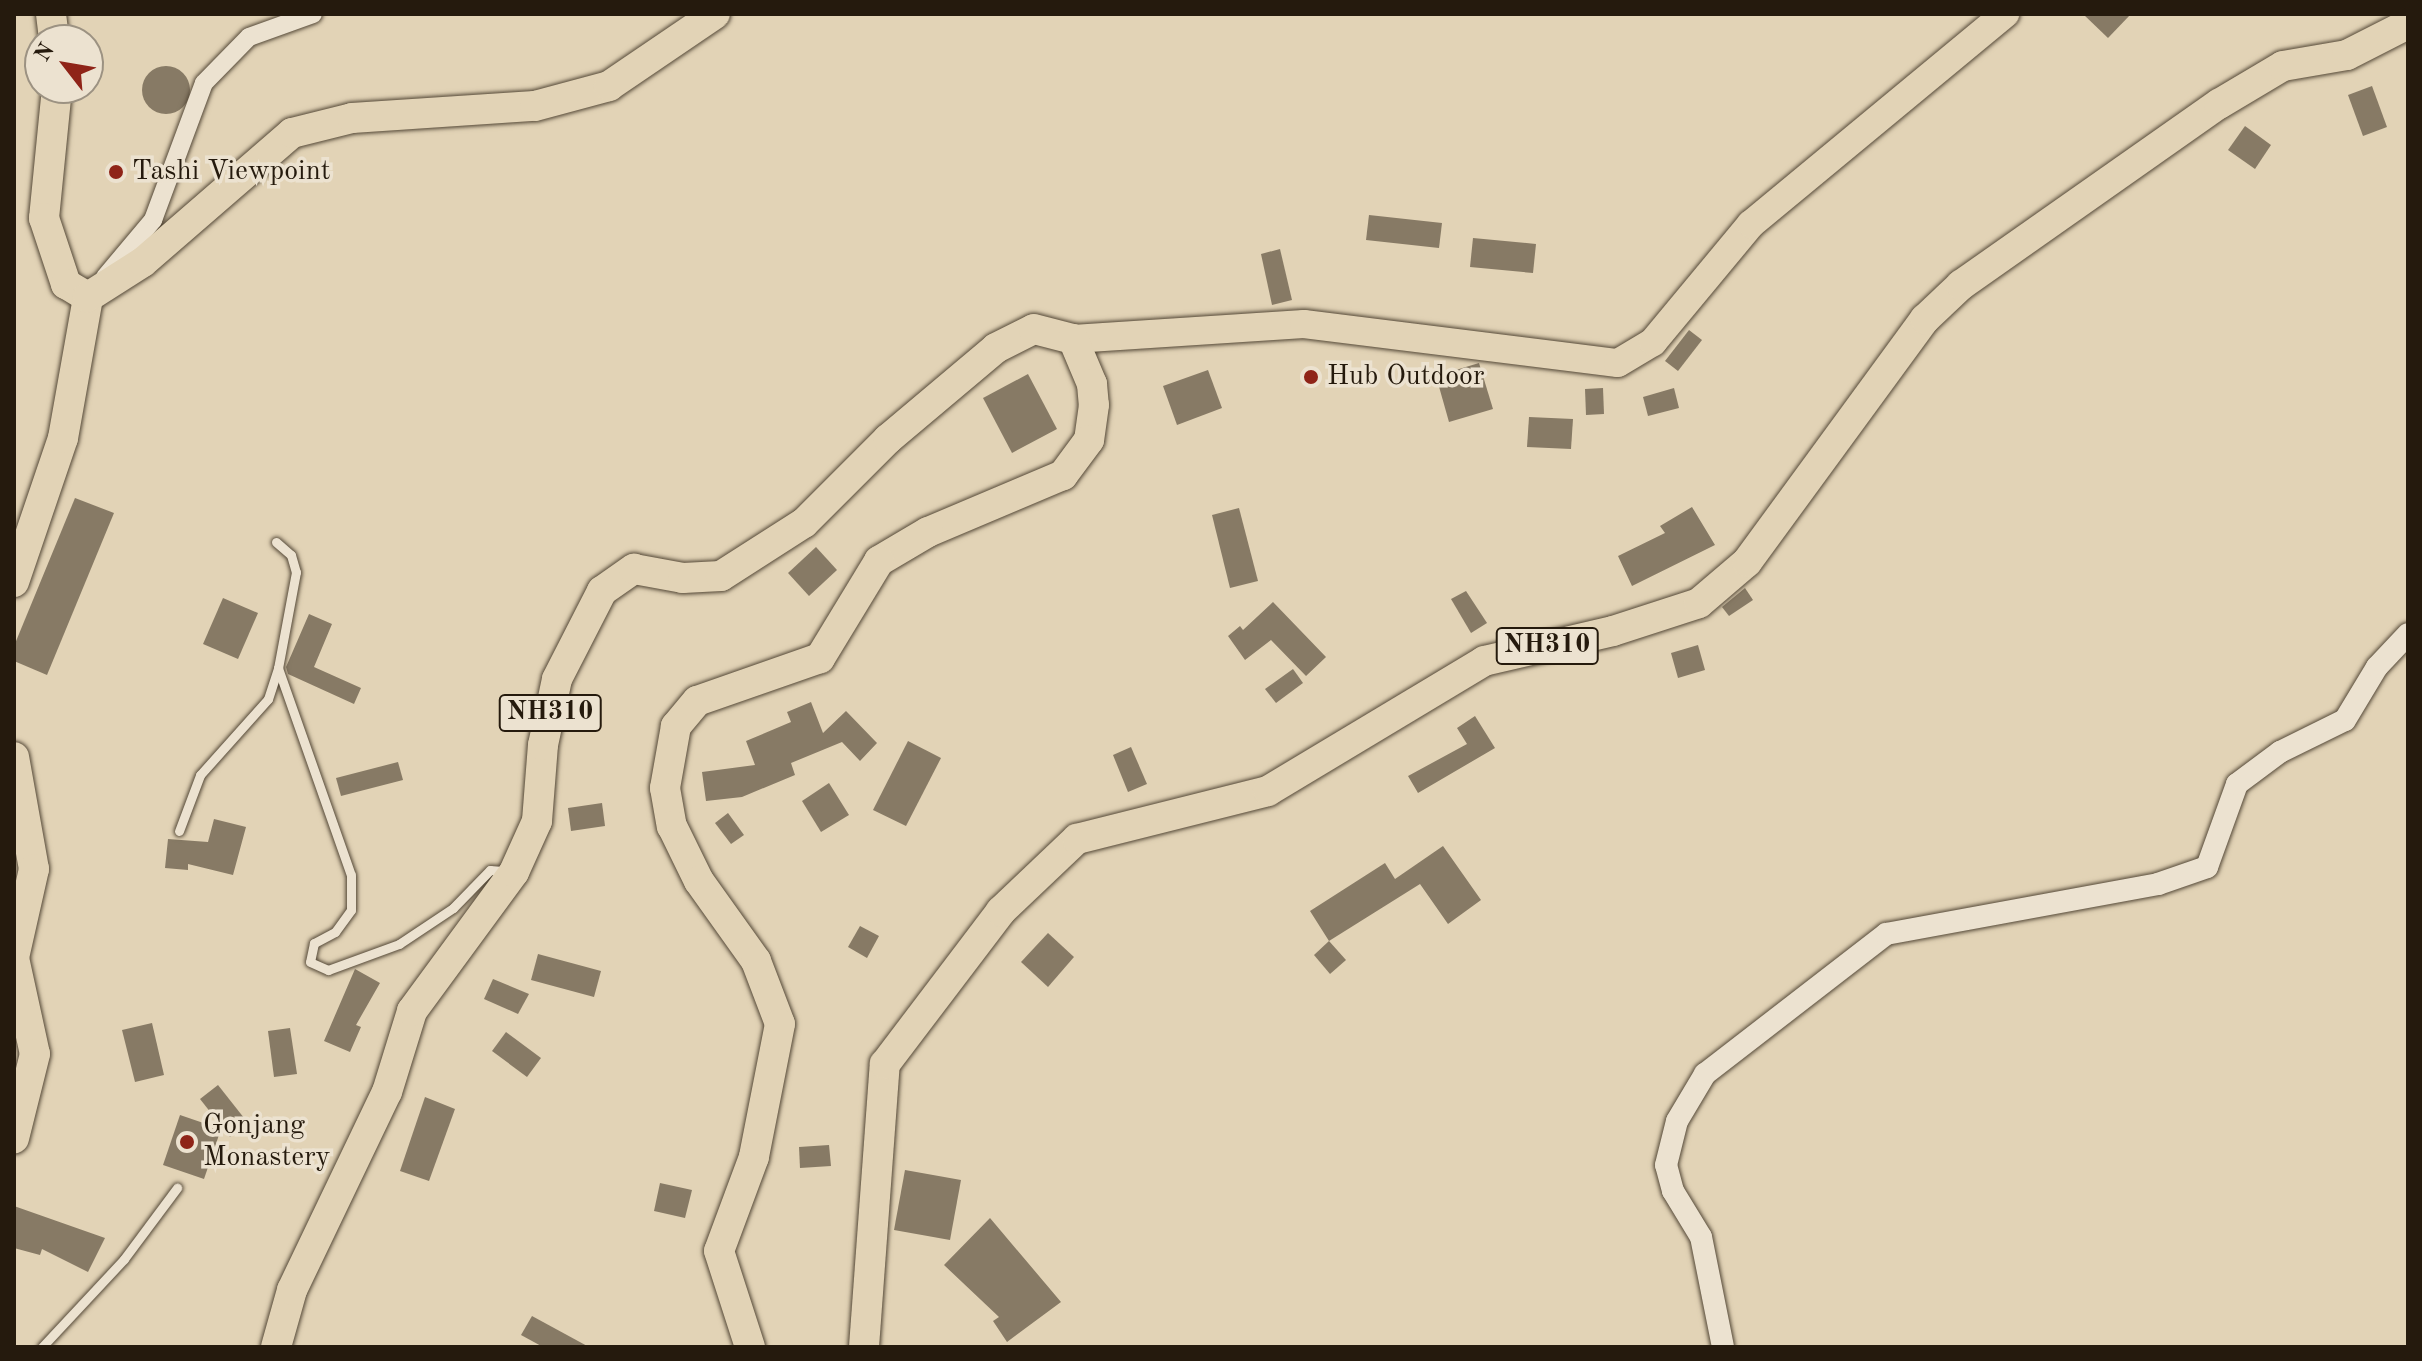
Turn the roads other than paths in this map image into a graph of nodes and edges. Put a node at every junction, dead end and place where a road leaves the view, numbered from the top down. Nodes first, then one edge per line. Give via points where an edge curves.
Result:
1 (313, 14) edge
2 (715, 14) edge
3 (2005, 14) edge
4 (2408, 24) edge
5 (55, 104) edge
6 (88, 297) junction
7 (1073, 339) junction
8 (276, 542) dead end
9 (14, 582) edge
10 (2408, 634) edge
11 (278, 668) junction
12 (16, 780) edge
13 (179, 831) dead end
14 (514, 872) junction
15 (14, 1138) edge
16 (177, 1188) dead end
17 (42, 1347) edge
18 (276, 1347) edge
19 (750, 1347) edge
20 (864, 1347) edge
21 (1723, 1347) edge

1 - 6 street via 249,37 204,83 153,220
2 - 6 highway via 609,86 535,106 352,118 292,133 143,262
3 - 7 main road via 1751,224 1653,342 1618,363 1304,324
4 - 20 highway, NH310 via 2347,55 2283,66 1961,285 1925,319 1747,562 1699,603 1613,631 1484,661 1268,791 1077,839 1001,911 885,1064
5 - 6 highway via 44,218 66,284
6 - 9 highway via 63,438
7 - 14 highway, NH310 via 1034,329 996,348 888,439 804,523 721,576 683,578 634,569 602,591 557,679 543,745 537,821
7 - 19 highway via 1092,384 1094,405 1089,440 1063,475 928,532 879,561 820,658 697,701 676,726 665,788 672,826 699,881 756,961 780,1024 754,1157 719,1251
8 - 11 lane via 291,555 296,572
10 - 21 street via 2377,667 2345,720 2280,752 2237,784 2207,867 2158,884 1886,934 1705,1074 1677,1121 1666,1165 1673,1191 1701,1237
11 - 13 lane via 268,699 200,775
11 - 14 lane via 351,875 351,910 335,932 314,943 310,962 328,970 399,944 453,908 490,870
12 - 15 highway via 34,869 14,958 35,1054
14 - 18 highway, NH310 via 412,1011 387,1092 292,1290
16 - 17 lane via 124,1259

